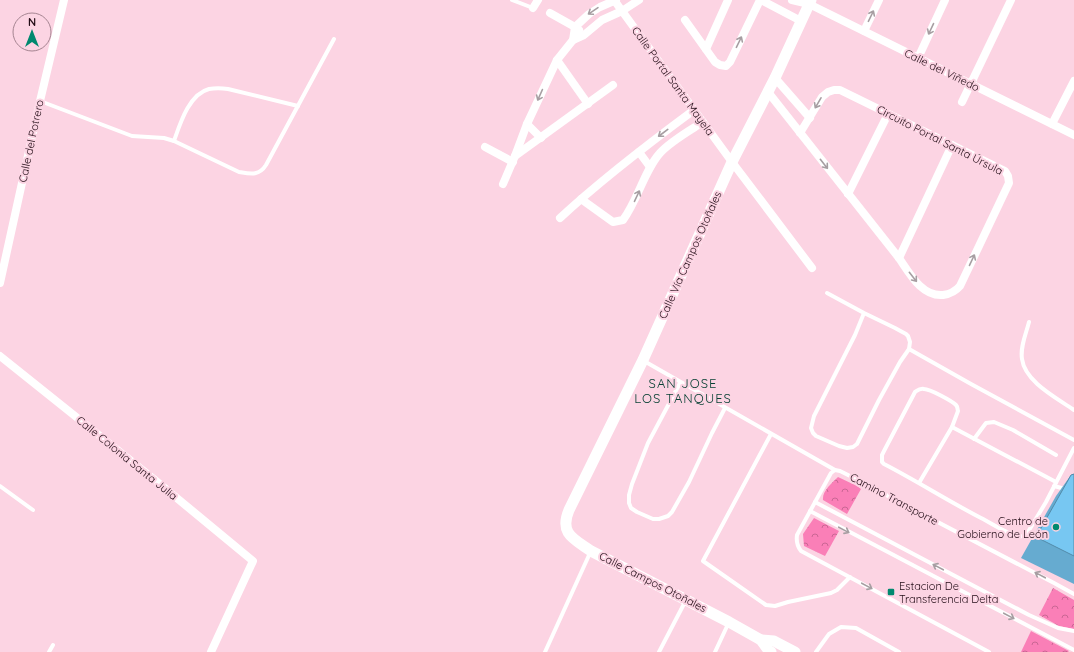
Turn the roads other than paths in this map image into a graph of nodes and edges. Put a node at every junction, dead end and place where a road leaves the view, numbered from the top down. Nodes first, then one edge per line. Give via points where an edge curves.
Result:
1 (64, 0) edge
2 (512, 0) edge
3 (538, 0) edge
4 (615, 0) edge
5 (639, 0) edge
6 (728, 0) edge
7 (760, 0) edge
8 (792, 0) edge
9 (879, 0) edge
10 (945, 0) edge
11 (1010, 0) edge
12 (810, 2) edge
13 (534, 8) joint
14 (622, 11) junction
15 (550, 13) dead end
16 (685, 20) dead end
17 (801, 21) junction
18 (575, 27) junction
19 (864, 31) junction
20 (584, 35) junction
21 (334, 39) dead end
22 (573, 40) junction
23 (706, 49) junction
24 (918, 58) junction
25 (557, 60) junction
26 (775, 78) junction
27 (1074, 81) edge
28 (971, 84) junction
29 (613, 85) dead end
30 (768, 92) junction
31 (40, 101) junction
32 (962, 102) dead end
33 (588, 104) junction
34 (298, 106) junction
35 (694, 110) junction
36 (888, 114) junction
37 (810, 118) junction
38 (703, 122) junction
39 (527, 124) junction
40 (1052, 124) junction
41 (800, 133) junction
42 (1074, 135) edge
43 (541, 138) junction
44 (174, 141) junction
45 (952, 145) junction
46 (485, 147) dead end
47 (638, 152) junction
48 (514, 159) junction
49 (732, 162) junction
50 (650, 167) junction
51 (503, 184) dead end
52 (848, 194) junction
53 (581, 199) junction
54 (560, 218) dead end
55 (899, 258) junction
56 (812, 268) dead end
57 (0, 283) edge
58 (827, 294) dead end
59 (864, 313) junction
60 (1029, 322) dead end
61 (909, 349) junction
62 (0, 356) edge
63 (642, 360) junction
64 (680, 382) junction
65 (725, 408) junction
66 (1074, 410) edge
67 (952, 427) junction
68 (771, 434) junction
69 (974, 439) junction
70 (1074, 440) edge
71 (1074, 448) edge
72 (1056, 455) dead end
73 (835, 470) junction
74 (1056, 482) junction
75 (920, 483) junction
76 (0, 486) edge
77 (1054, 486) junction
78 (1074, 488) edge
79 (815, 502) junction
80 (33, 510) dead end
81 (569, 510) joint
82 (810, 512) junction
83 (591, 551) junction
84 (850, 577) junction
85 (1074, 594) edge
86 (686, 600) junction
87 (730, 622) junction
88 (1074, 631) edge
89 (761, 640) junction
90 (53, 645) dead end
91 (1073, 648) edge
92 (49, 652) edge
93 (211, 652) edge
94 (545, 652) edge
95 (659, 652) edge
96 (715, 652) edge
97 (771, 652) edge
98 (795, 652) edge
99 (816, 652) edge
100 (899, 652) edge
101 (989, 652) edge

1 - 31 street, Calle del Potrero
2 - 13 lane
3 - 13 street
4 - 14 street, Calle Portal Santa Mayela
4 -> 18 street via 589,14
5 - 14 street
6 - 23 street
7 - 17 street
23 -> 7 street via 715,62 726,66
8 - 12 street, Calle del Viñedo
19 -> 9 street
10 -> 24 street
11 - 28 street
12 - 17 street, Calle Vía Campos Otoñales
12 - 19 street, Calle del Viñedo
14 - 20 street via 602,20
14 - 35 street, Calle Portal Santa Mayela
15 - 18 street
16 - 23 street
17 - 26 street, Calle Vía Campos Otoñales
18 - 20 street
18 - 22 street
19 - 24 street, Calle del Viñedo
20 - 22 street
21 - 34 lane
22 - 25 street
24 - 28 street, Calle del Viñedo
25 - 33 street
25 -> 39 street
26 - 30 street, Calle Vía Campos Otoñales
26 - 37 street
27 - 40 street
28 - 32 street
28 - 40 street, Calle del Viñedo
29 - 33 street
30 - 41 street, Circuito Portal Santa Úrsula
30 - 49 street, Calle Vía Campos Otoñales
31 - 44 lane via 132,136
31 - 57 street, Calle del Potrero
33 - 43 street
34 - 44 lane via 233,90 208,90 198,95 184,114
34 - 44 lane via 266,165 258,173 239,172
35 - 38 street, Calle Portal Santa Mayela
35 -> 47 street
36 -> 37 street, Circuito Portal Santa Úrsula via 840,90 834,90 822,97
36 - 45 street, Circuito Portal Santa Úrsula
36 - 52 street
37 - 41 street, Circuito Portal Santa Úrsula
38 - 49 street, Calle Portal Santa Mayela
38 - 50 street via 660,153
39 - 43 street
39 - 48 street
40 - 42 street, Calle del Viñedo
41 -> 52 street, Circuito Portal Santa Úrsula
43 - 48 street
45 - 55 street
55 -> 45 street, Circuito Portal Santa Úrsula via 914,280 928,292 941,295 952,293 960,286 1009,183 1005,171
46 - 48 street
47 - 50 street
47 - 53 street
48 - 51 street
49 - 56 street, Calle Portal Santa Mayela
49 - 63 street, Calle Vía Campos Otoñales
53 -> 50 street via 613,222 623,220 636,199
52 - 55 street, Circuito Portal Santa Úrsula
53 - 54 street
58 - 59 lane
59 - 61 lane via 906,334
59 - 61 lane via 814,416 811,428 816,436 843,448 857,444
60 - 66 lane via 1022,347 1022,359 1026,370 1035,382
61 - 70 lane
62 - 93 street, Calle Colonia Santa Julia via 253,561
63 - 64 lane, Camino Transporte
63 - 81 street, Calle Vía Campos Otoñales
64 - 65 lane, Camino Transporte
64 - 65 lane via 648,443 632,484 629,502 631,508 637,512 659,520 672,512
65 - 68 lane, Camino Transporte
67 - 69 lane
67 - 75 lane
67 - 75 lane via 958,411 956,406 930,390 924,388 915,392 884,450 882,460 884,464
68 - 73 lane, Camino Transporte
68 - 84 lane via 702,561 766,605 775,606 831,593
69 - 72 lane via 986,423 994,422
69 - 74 lane
71 - 74 lane
73 - 79 lane
85 -> 73 lane, Camino Transporte
74 - 77 lane
75 - 77 lane via 964,510 1022,537 1028,532
76 - 80 lane
77 - 78 lane
79 - 82 lane
88 -> 79 lane via 1058,628 1029,614
81 - 83 street, Calle Campos Otoñales via 565,522 569,534
82 - 84 lane via 797,535 797,546 801,551
82 -> 91 lane
83 - 86 street, Calle Campos Otoñales
83 - 94 lane
84 -> 101 lane
86 - 87 street, Calle Campos Otoñales
86 - 95 lane
87 - 89 street, Calle Campos Otoñales
87 - 96 lane
89 - 97 street, Calle Campos Otoñales
89 - 98 street, Calle Campos Otoñales via 774,641
90 - 92 lane
99 - 100 lane via 829,634 841,627 856,628

